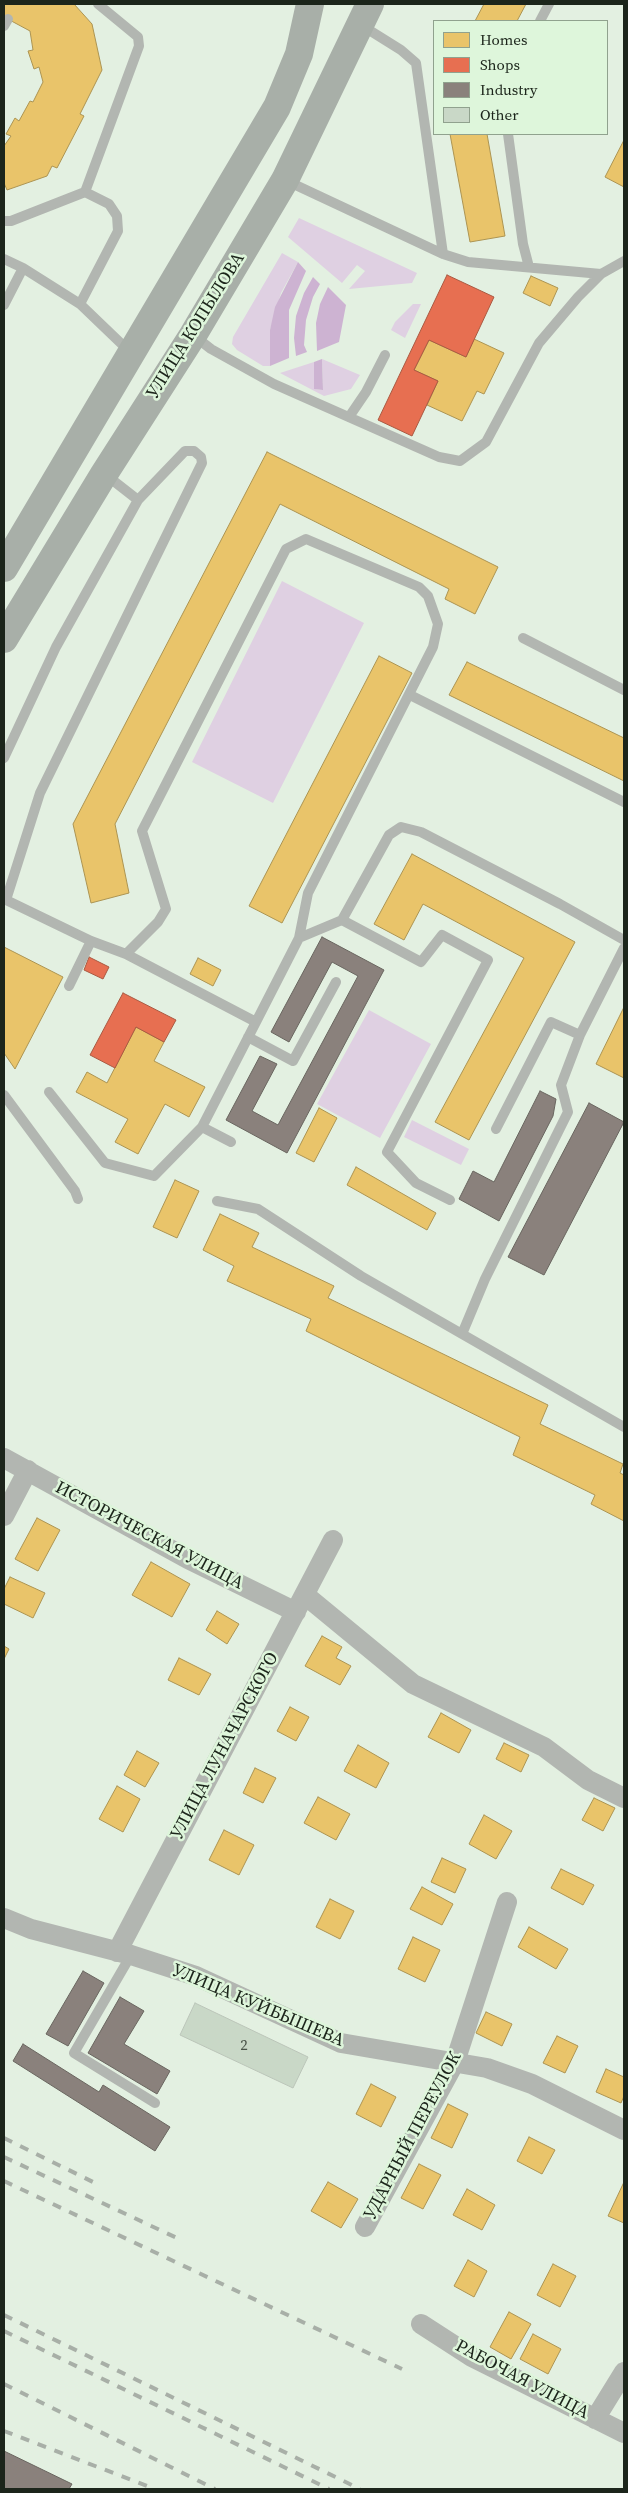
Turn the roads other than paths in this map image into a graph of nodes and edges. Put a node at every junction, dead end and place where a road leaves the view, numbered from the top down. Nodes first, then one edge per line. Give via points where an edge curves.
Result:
1 (98, 4) edge
2 (310, 4) edge
3 (549, 4) edge
4 (365, 14) edge
5 (541, 20) edge
6 (508, 135) edge
7 (285, 180) junction
8 (86, 192) junction
9 (4, 220) edge
10 (444, 254) junction
11 (4, 259) edge
12 (624, 261) edge
13 (529, 266) junction
14 (23, 268) junction
15 (601, 274) junction
16 (80, 304) junction
17 (4, 305) edge
18 (193, 335) junction
19 (132, 354) junction
20 (385, 355) dead end
21 (349, 417) junction
22 (104, 474) junction
23 (138, 500) junction
24 (4, 568) edge
25 (522, 638) dead end
26 (4, 639) edge
27 (624, 690) edge
28 (410, 695) junction
29 (4, 758) edge
30 (624, 802) edge
31 (5, 900) edge
32 (342, 920) junction
33 (299, 938) junction
34 (624, 940) edge
35 (91, 941) junction
36 (624, 948) edge
37 (126, 954) junction
38 (336, 982) dead end
39 (70, 986) dead end
40 (256, 1022) junction
41 (580, 1036) junction
42 (248, 1037) junction
43 (49, 1092) dead end
44 (4, 1095) edge
45 (202, 1126) junction
46 (496, 1130) dead end
47 (231, 1142) dead end
48 (78, 1199) dead end
49 (450, 1200) dead end
50 (217, 1201) dead end
51 (462, 1334) junction
52 (624, 1427) edge
53 (4, 1458) edge
54 (28, 1470) junction
55 (4, 1516) edge
56 (333, 1540) dead end
57 (300, 1604) junction
58 (624, 1798) edge
59 (507, 1902) dead end
60 (4, 1918) edge
61 (124, 1953) junction
62 (455, 2062) junction
63 (155, 2103) dead end
64 (624, 2130) edge
65 (365, 2227) dead end
66 (422, 2324) dead end
67 (624, 2372) edge
68 (595, 2419) junction
69 (624, 2433) edge

1 - 8 lane via 138,37 139,46
2 - 19 main road via 299,54 277,107
3 - 5 lane
4 - 7 main road, УЛИЦА КОПЫЛОВА
4 - 10 lane via 416,63
6 - 13 lane
7 - 10 lane
7 - 18 main road, УЛИЦА КОПЫЛОВА
8 - 9 lane via 11,221
8 - 16 lane via 109,204 117,216 118,231
10 - 13 lane via 468,262
11 - 14 lane
12 - 15 lane
13 - 15 lane
14 - 16 lane
14 - 17 lane
15 - 21 lane via 539,343 486,442 460,462 439,457
16 - 19 lane
18 - 21 lane via 274,384
18 - 22 main road, УЛИЦА КОПЫЛОВА
19 - 24 main road
20 - 21 lane
22 - 23 lane
22 - 26 main road, УЛИЦА КОПЫЛОВА
23 - 29 lane via 56,647
23 - 31 lane via 185,452 194,451 202,457 202,463 40,793
25 - 27 lane
28 - 30 lane
28 - 33 lane via 308,893
28 - 37 lane via 433,647 438,624 428,596 419,587 306,540 286,550 142,831 166,909 158,922
31 - 35 lane
32 - 33 lane
32 - 34 lane via 389,835 401,827 421,832
32 - 49 lane via 422,962 442,935 488,960 387,1152 416,1183
33 - 40 lane
35 - 37 lane
35 - 39 lane
36 - 41 lane
37 - 40 lane
38 - 42 lane via 293,1061
40 - 42 lane
41 - 46 lane via 551,1022
41 - 51 lane via 561,1085 568,1112 485,1279
42 - 45 lane
43 - 45 lane via 106,1163 154,1176
44 - 48 lane via 76,1191
45 - 47 lane
50 - 51 lane via 258,1209 361,1276
51 - 52 lane
53 - 54 street, ИСТОРИЧЕСКАЯ УЛИЦА
54 - 55 street
54 - 57 street, ИСТОРИЧЕСКАЯ УЛИЦА via 188,1559
56 - 57 street, УЛИЦА ЛУНАЧАРСКОГО
57 - 58 street, ИСТОРИЧЕСКАЯ УЛИЦА via 413,1684 544,1748 588,1780
57 - 61 street, УЛИЦА ЛУНАЧАРСКОГО
59 - 62 street, УДАРНЫЙ ПЕРЕУЛОК
60 - 61 street, УЛИЦА КУЙБЫШЕВА
61 - 62 street, УЛИЦА КУЙБЫШЕВА via 196,1976 341,2044
61 - 63 lane via 74,2053
62 - 64 street, УЛИЦА КУЙБЫШЕВА via 487,2068 532,2084
62 - 65 street, УДАРНЫЙ ПЕРЕУЛОК
66 - 68 street, РАБОЧАЯ УЛИЦА via 472,2357
67 - 68 street
68 - 69 street, РАБОЧАЯ УЛИЦА

